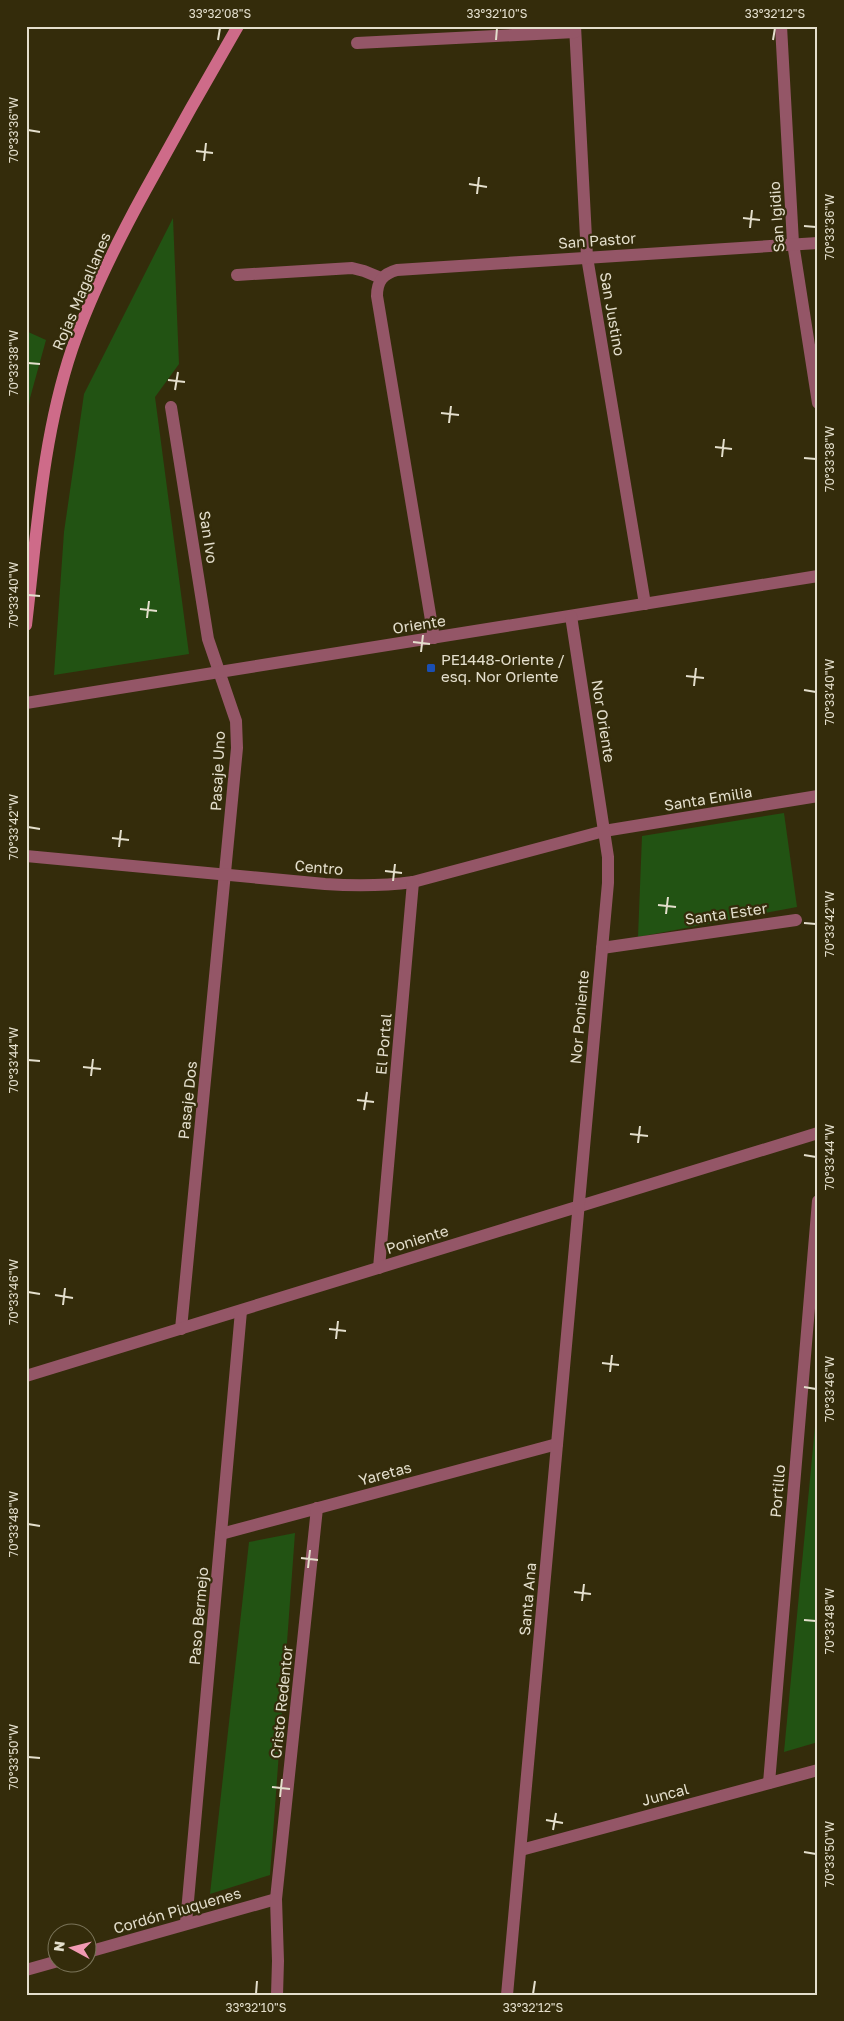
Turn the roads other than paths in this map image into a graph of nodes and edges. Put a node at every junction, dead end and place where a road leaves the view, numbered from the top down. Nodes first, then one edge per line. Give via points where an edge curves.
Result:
1 (238, 26) edge
2 (781, 26) edge
3 (575, 29) edge
4 (357, 44) dead end
5 (818, 243) edge
6 (793, 244) junction
7 (586, 256) junction
8 (237, 275) dead end
9 (381, 278) junction
10 (818, 403) edge
11 (171, 407) dead end
12 (818, 576) edge
13 (645, 604) junction
14 (571, 616) junction
15 (26, 625) edge
16 (434, 638) junction
17 (219, 672) junction
18 (26, 703) edge
19 (818, 796) edge
20 (604, 831) junction
21 (26, 856) edge
22 (225, 875) junction
23 (413, 882) junction
24 (796, 920) dead end
25 (602, 948) junction
26 (818, 1133) edge
27 (818, 1201) edge
28 (578, 1206) junction
29 (379, 1268) junction
30 (241, 1311) junction
31 (181, 1329) junction
32 (818, 1357) edge
33 (804, 1361) junction
34 (26, 1376) edge
35 (557, 1444) junction
36 (317, 1508) junction
37 (221, 1534) junction
38 (818, 1770) edge
39 (769, 1783) junction
40 (521, 1850) junction
41 (276, 1899) junction
42 (186, 1923) junction
43 (98, 1949) edge
44 (48, 1964) edge
45 (26, 1970) edge
46 (277, 1995) edge
47 (507, 1995) edge

1 - 15 street, Rojas Magallanes via 113,251 72,349 49,443
2 - 6 street, San Igidio
3 - 4 street
3 - 7 street, San Justino
5 - 6 street, San Pastor
6 - 7 street, San Pastor
6 - 10 street, San Igidio
7 - 9 street, San Pastor via 397,270
7 - 13 street, San Justino
8 - 9 street via 352,268
9 - 16 street via 377,296
11 - 17 street, San Ivo via 208,639
12 - 13 street, Oriente
13 - 14 street, Oriente
14 - 16 street, Oriente
14 - 20 street, Nor Oriente
16 - 17 street, Oriente
17 - 18 street, Oriente
17 - 22 street, Pasaje Uno via 232,709 238,748
19 - 20 street, Santa Emilia
20 - 23 street, Centro
20 - 25 street, Nor Poniente via 608,883
21 - 22 street, Centro
22 - 23 street, Centro via 347,886
22 - 31 street, Pasaje Dos
23 - 29 street, El Portal
24 - 25 street, Santa Ester
25 - 28 street, Nor Poniente
26 - 28 street, Poniente
27 - 33 street, Portillo
28 - 29 street, Poniente
28 - 35 street, Santa Ana
29 - 30 street, Poniente
30 - 31 street, Poniente
30 - 37 street, Paso Bermejo
31 - 34 street, Poniente
32 - 33 street
33 - 39 street, Portillo
35 - 36 street, Yaretas
35 - 40 street, Santa Ana
36 - 37 street, Yaretas
36 - 41 street, Cristo Redentor
37 - 42 street, Paso Bermejo
38 - 39 street, Juncal
39 - 40 street, Juncal
40 - 47 street, Santa Ana
41 - 42 street, Cordón Piuquenes
41 - 46 street, Cristo Redentor
42 - 43 street, Cordón Piuquenes
44 - 45 street

